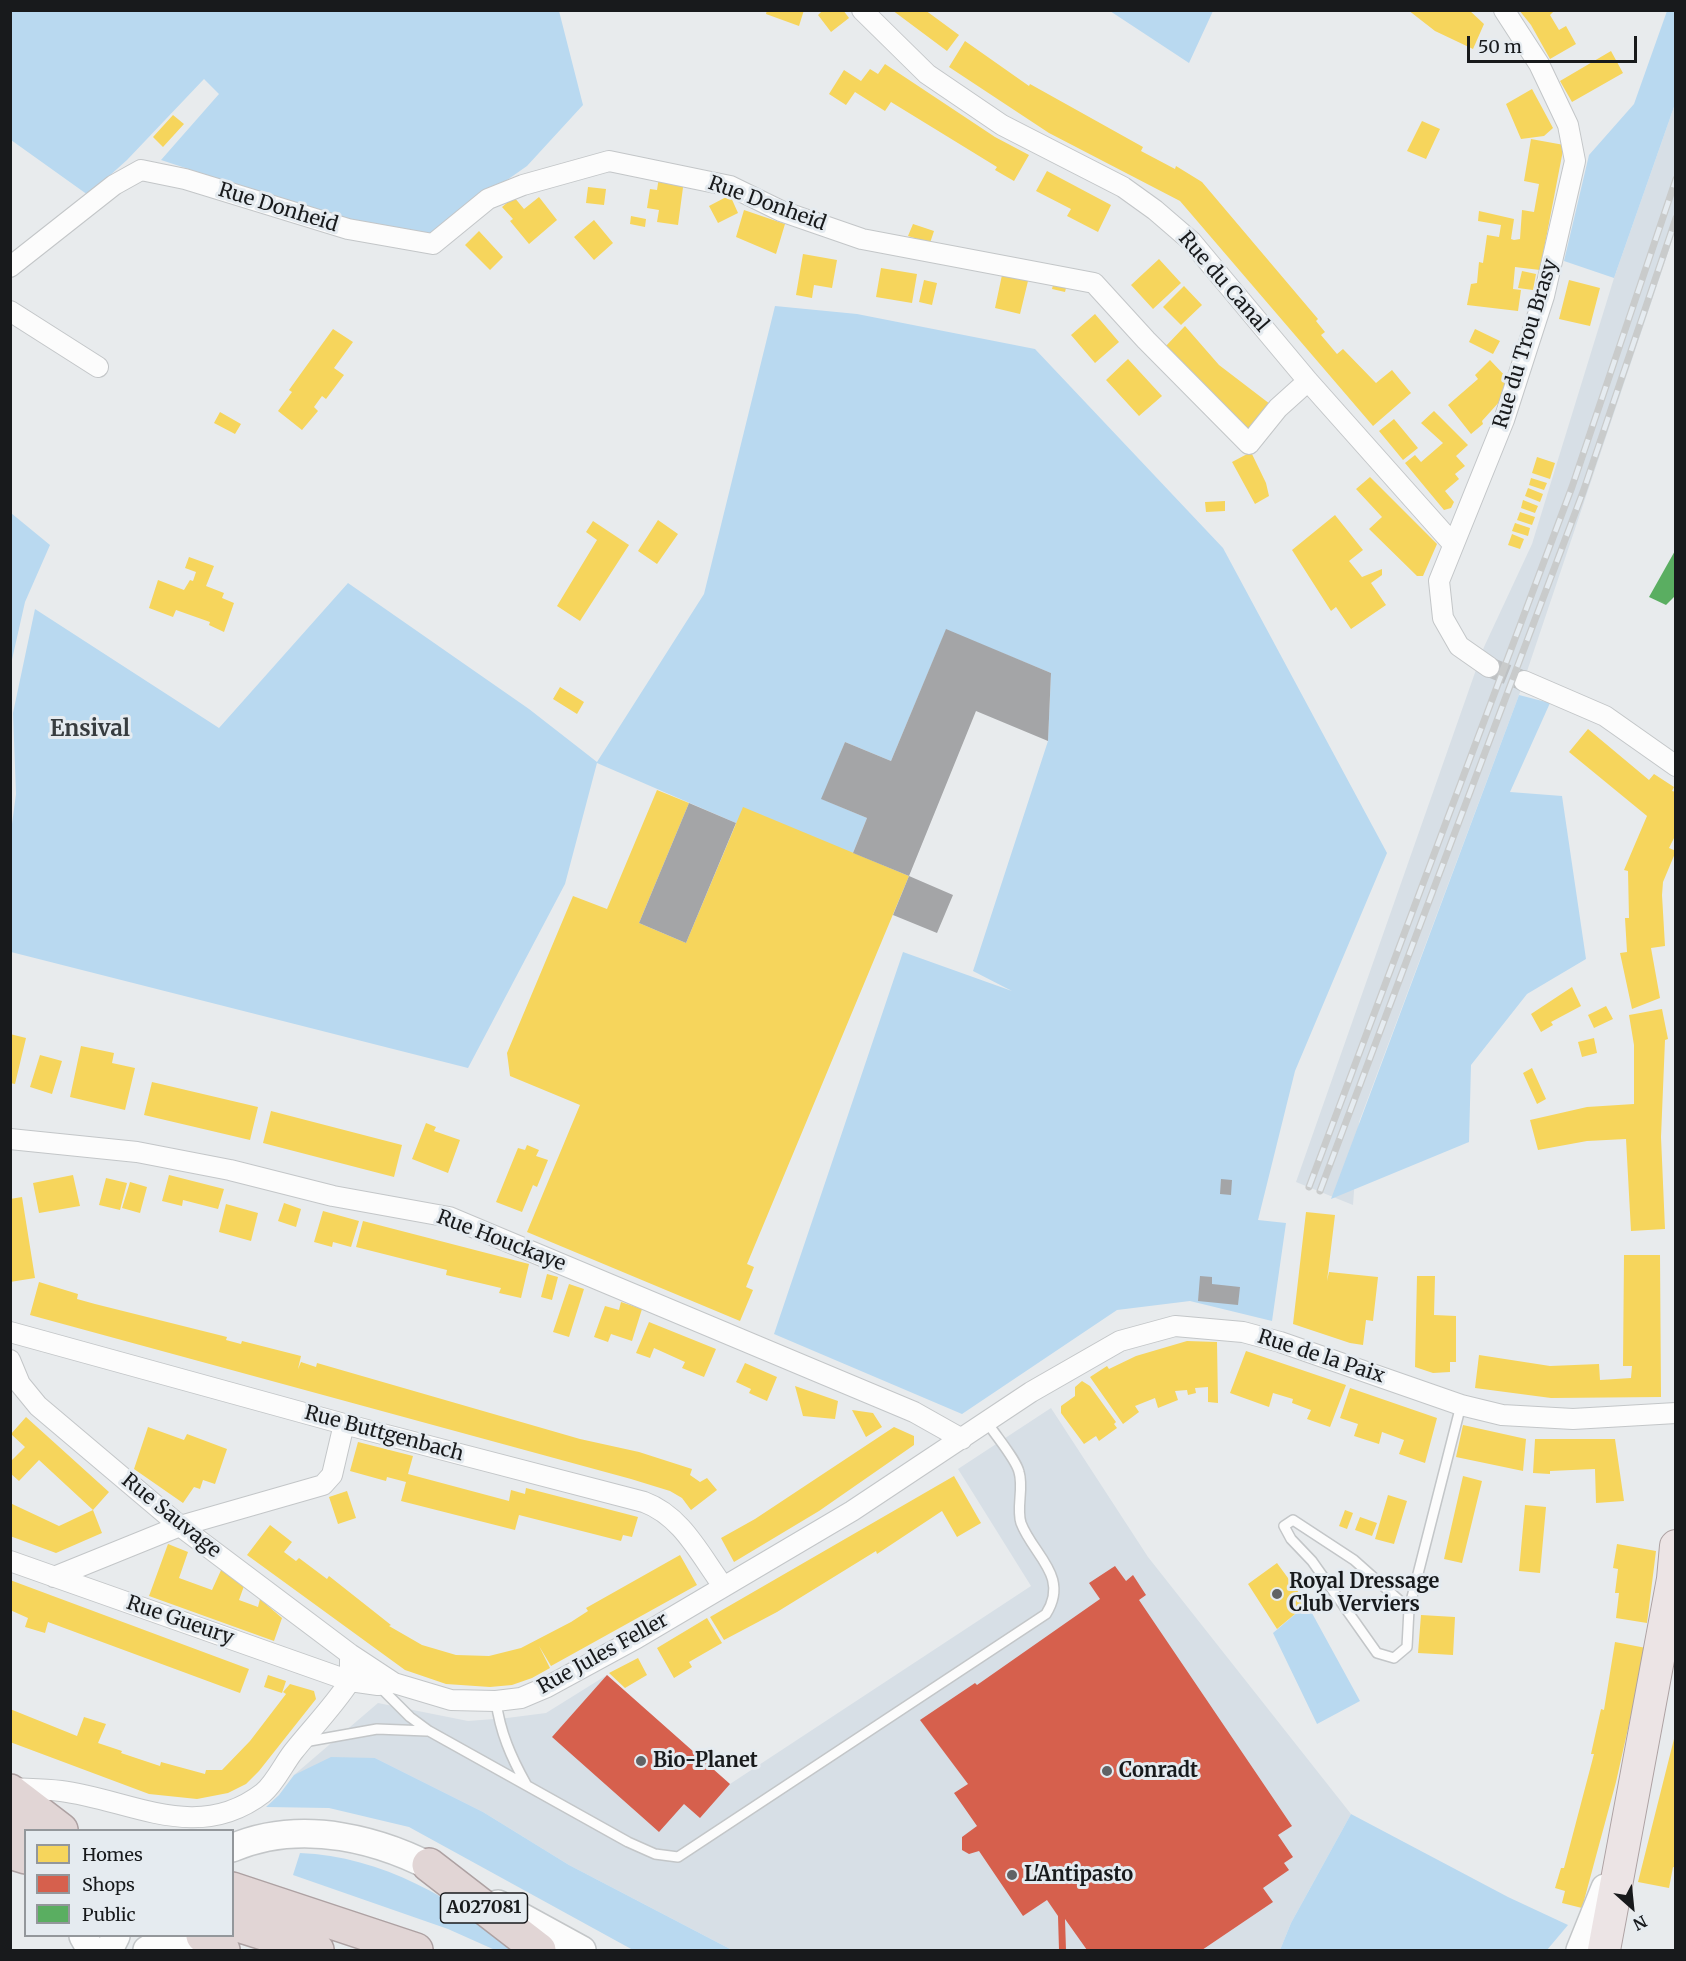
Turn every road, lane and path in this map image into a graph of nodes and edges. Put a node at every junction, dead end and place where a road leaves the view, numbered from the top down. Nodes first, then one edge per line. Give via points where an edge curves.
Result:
1 (862, 10) edge
2 (1504, 10) edge
3 (10, 267) edge
4 (10, 311) edge
5 (98, 367) dead end
6 (1308, 381) junction
7 (1453, 544) junction
8 (1489, 667) tunnel mouth
9 (1524, 681) tunnel mouth
10 (1676, 766) edge
11 (10, 1139) edge
12 (10, 1332) edge
13 (10, 1360) edge
14 (1461, 1404) junction
15 (1676, 1413) edge
16 (987, 1422) junction
17 (344, 1424) junction
18 (962, 1439) junction
19 (180, 1526) junction
20 (1676, 1546) edge
21 (10, 1561) edge
22 (54, 1577) junction
23 (1674, 1580) edge
24 (723, 1586) junction
25 (1409, 1608) junction
26 (350, 1654) junction
27 (350, 1681) junction
28 (386, 1684) junction
29 (496, 1701) junction
30 (429, 1731) junction
31 (301, 1743) junction
32 (526, 1784) junction
33 (10, 1790) edge
34 (1628, 1811) junction
35 (10, 1818) edge
36 (48, 1829) edge
37 (60, 1829) edge
38 (234, 1847) edge
39 (429, 1865) junction
40 (1605, 1888) junction
41 (234, 1890) edge
42 (218, 1938) edge
43 (147, 1950) edge
44 (317, 1950) edge
45 (417, 1950) edge
46 (539, 1950) edge
47 (582, 1950) edge
48 (1580, 1950) edge
49 (1589, 1950) edge
50 (1604, 1950) edge

1 - 6 street, Rue du Canal via 927,74 984,113 1123,187 1155,210 1191,241
2 - 7 street, Rue du Trou Brasy via 1539,64 1564,115 1575,161 1544,297 1504,420
3 - 6 street, Rue Donheid via 114,185 141,170 185,179 348,229 433,244 488,199 609,161 730,186 781,211 862,239 1094,283 1249,444 1278,408
4 - 5 street
6 - 7 street, Rue du Canal
7 - 8 street, Rue du Trou Brasy via 1439,581 1443,618 1459,646
9 - 10 street via 1605,716
11 - 18 street, Rue Houckaye via 136,1152 333,1196 449,1217 914,1413
12 - 17 street, Rue Buttgenbach
13 - 19 street, Rue Sauvage via 20,1384 38,1406
14 - 15 street, Rue de la Paix via 1502,1415 1573,1419
14 - 16 street, Rue de la Paix via 1280,1342 1243,1332 1175,1326 1120,1341
14 - 25 lane
16 - 18 street, Rue Jules Feller
16 - 32 lane via 1019,1472 1021,1522 1054,1583 1046,1614 678,1857 655,1854 628,1842
17 - 19 street via 332,1475 323,1485
17 - 24 street, Rue Buttgenbach via 662,1509 675,1520
18 - 24 street, Rue Jules Feller via 852,1511
19 - 22 street
19 - 26 street, Rue Sauvage
20 - 23 main road
21 - 22 street, Rue Gueury
22 - 27 street, Rue Gueury
23 - 34 main road
24 - 29 street, Rue Jules Feller via 556,1683 521,1698
25 - 25 lane via 1407,1647 1394,1658 1377,1653 1284,1526 1293,1520 1354,1560
26 - 27 street
26 - 28 street, Rue Sauvage
27 - 28 street, Rue Jules Feller
27 - 31 street
28 - 29 street, Rue Jules Feller via 451,1700
28 - 30 lane via 410,1717
29 - 32 lane via 501,1730
30 - 31 lane via 377,1729
30 - 32 lane
31 - 33 street via 264,1791 239,1808 208,1817 175,1818 62,1791
33 - 37 highway
34 - 40 main road
34 - 50 main road
35 - 36 highway
38 - 39 main road via 278,1834 314,1833 361,1841
39 - 46 highway, A027081
39 - 47 main road
40 - 48 main road
40 - 49 main road
41 - 45 highway
42 - 43 main road via 158,1942
42 - 44 highway via 283,1940

